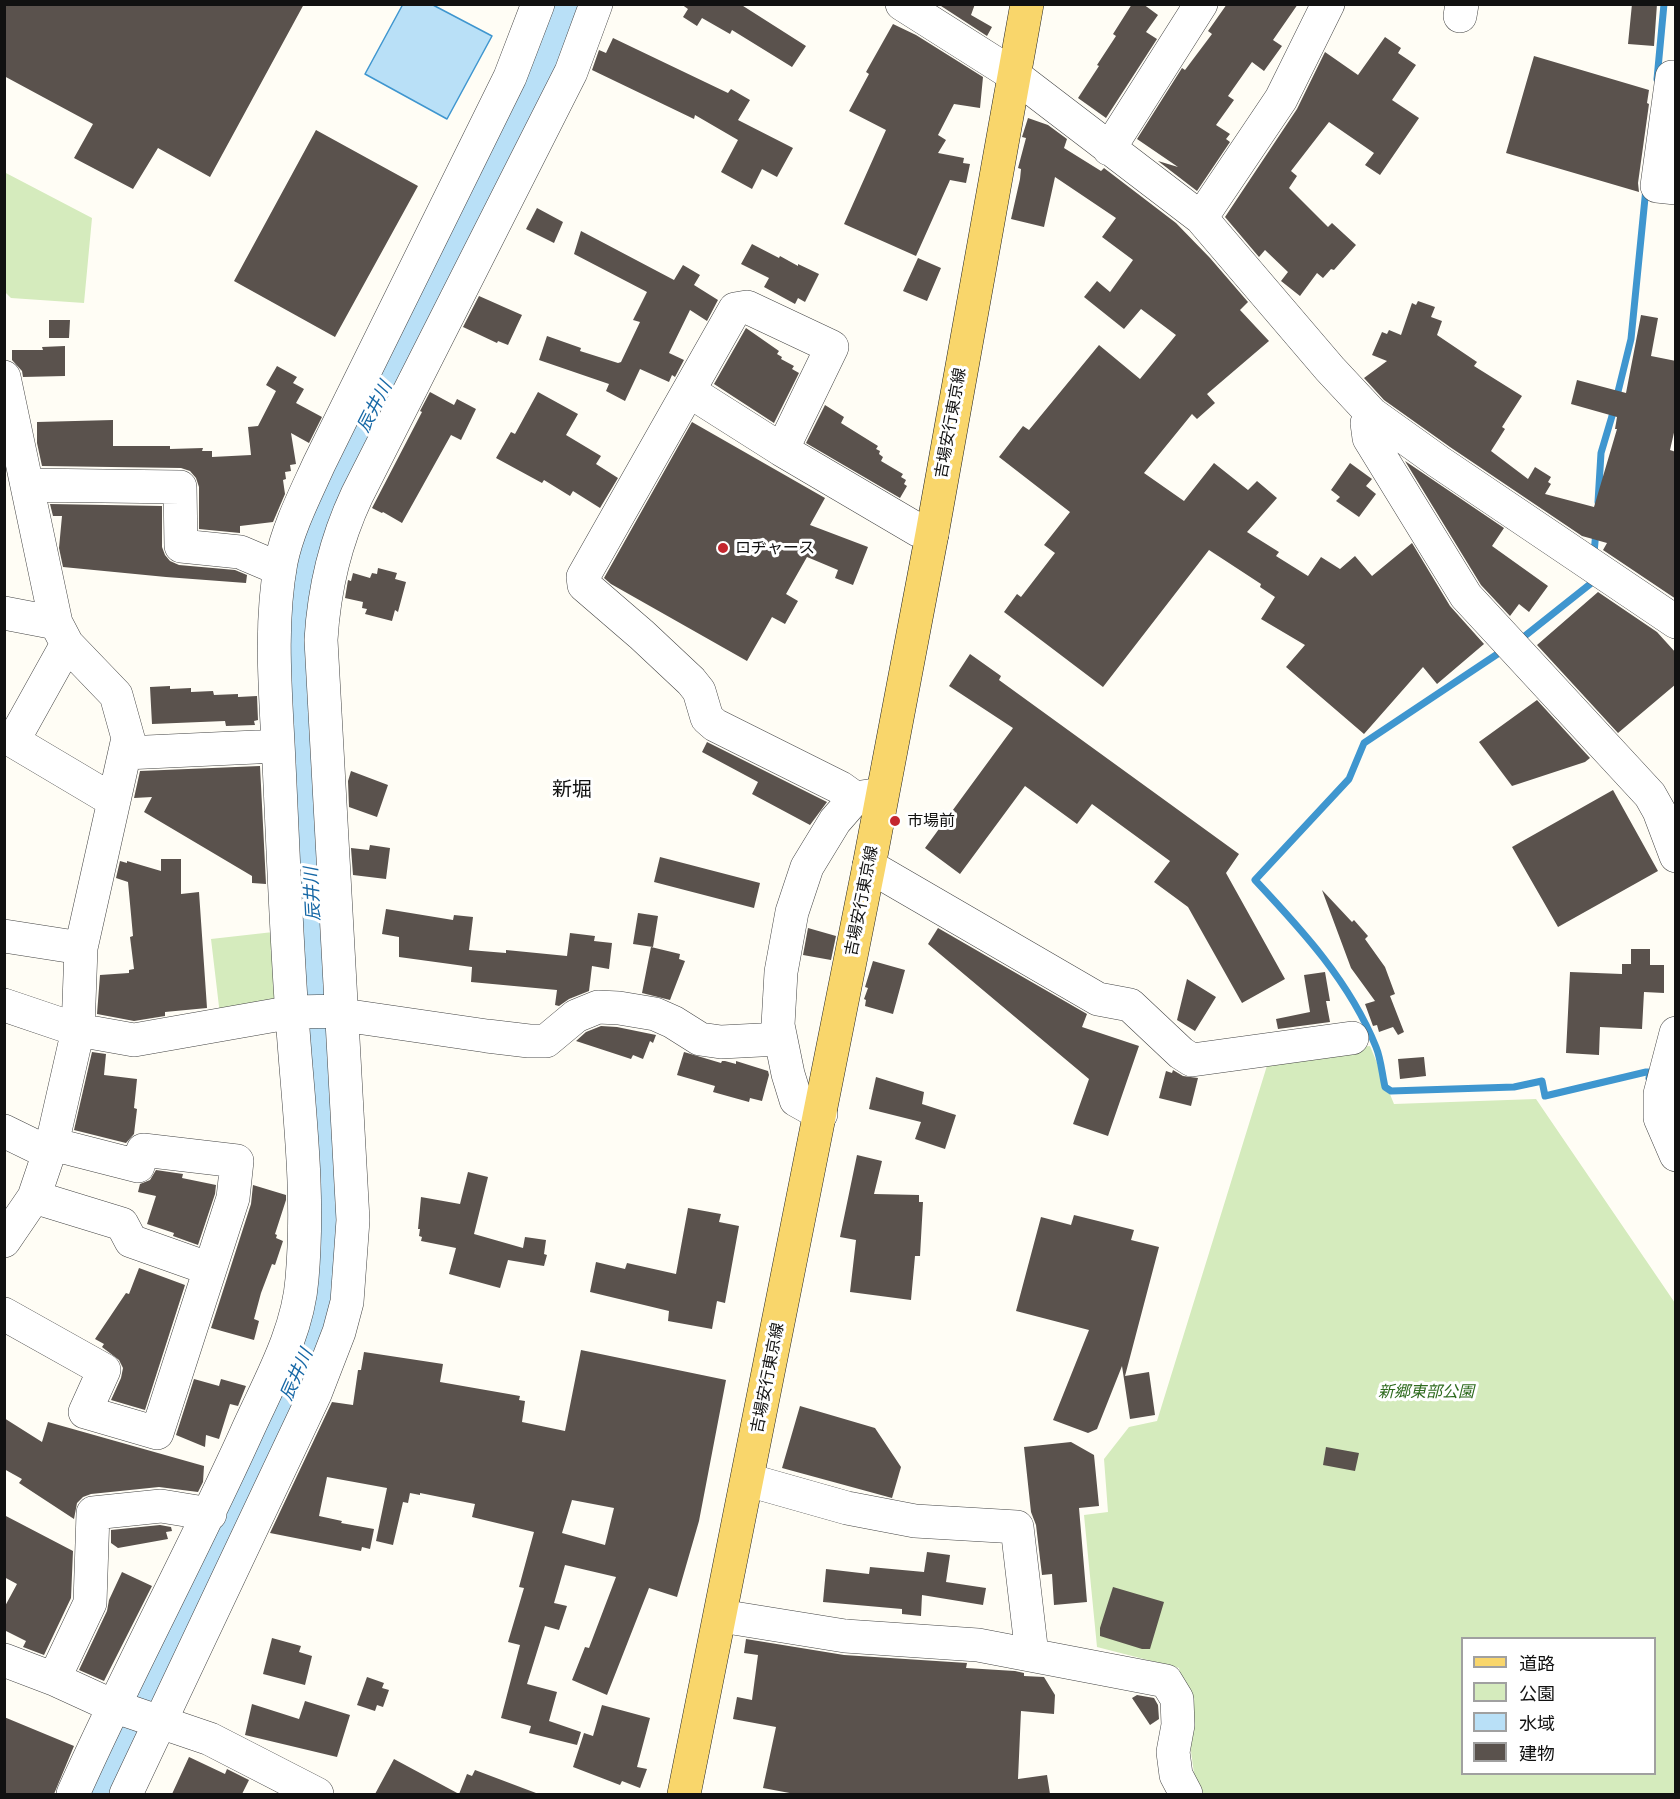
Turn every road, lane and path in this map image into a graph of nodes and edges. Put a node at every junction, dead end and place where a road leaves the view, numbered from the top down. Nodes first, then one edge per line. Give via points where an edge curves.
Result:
1 (538, 4) edge
2 (596, 4) edge
3 (902, 4) edge
4 (1027, 4) edge
5 (1201, 4) edge
6 (1328, 4) edge
7 (1014, 75) junction
8 (1676, 78) edge
9 (1109, 149) junction
10 (1676, 188) edge
11 (1201, 218) junction
12 (4, 376) edge
13 (689, 391) junction
14 (1372, 414) junction
15 (782, 450) junction
16 (28, 485) junction
17 (932, 534) junction
18 (280, 569) junction
19 (4, 613) edge
20 (1676, 622) edge
21 (62, 633) junction
22 (278, 746) junction
23 (124, 753) junction
24 (869, 796) junction
25 (114, 801) junction
26 (1667, 809) edge
27 (1676, 856) edge
28 (869, 867) junction
29 (4, 936) edge
30 (81, 948) junction
31 (4, 1005) edge
32 (292, 1012) junction
33 (342, 1012) junction
34 (78, 1030) junction
35 (1676, 1033) edge
36 (1352, 1038) dead end
37 (780, 1039) junction
38 (821, 1114) junction
39 (4, 1131) edge
40 (50, 1148) junction
41 (1676, 1155) edge
42 (34, 1197) junction
43 (5, 1239) edge
44 (210, 1269) junction
45 (4, 1314) edge
46 (748, 1480) junction
47 (210, 1514) junction
48 (721, 1617) junction
49 (1032, 1655) junction
50 (4, 1660) edge
51 (54, 1679) junction
52 (116, 1707) junction
53 (159, 1721) junction
54 (72, 1794) edge
55 (126, 1794) edge
56 (317, 1794) edge
57 (684, 1794) edge
58 (1186, 1794) edge

1 - 18 street via 502,94 319,464 293,521
2 - 33 street via 571,72 357,495 335,550 323,604 321,640
3 - 7 street
4 - 7 main road, 吉場安行東京線
5 - 9 street
6 - 11 street via 1281,99
7 - 9 street
7 - 17 main road, 吉場安行東京線
8 - 10 street via 1672,77 1658,186
9 - 11 street
11 - 14 street
12 - 16 street
13 - 15 street
13 - 15 street via 735,309 747,307 832,347
13 - 24 street via 582,577 584,585 691,681 699,691 707,718 715,725 841,788
14 - 20 street
14 - 26 street via 1367,423 1369,438 1466,596
15 - 17 street via 918,530
16 - 18 street via 180,487 181,546 240,552
16 - 21 street
17 - 24 main road, 吉場安行東京線
18 - 22 street via 274,620
19 - 21 street
21 - 23 street via 116,695 128,738
21 - 25 street via 13,741
22 - 23 street
22 - 32 street
23 - 25 street
24 - 28 main road, 吉場安行東京線
24 - 37 street via 835,821 807,867 792,912 781,972
25 - 30 street
26 - 27 street
28 - 36 street via 1098,999 1130,1005 1192,1060
28 - 38 main road, 吉場安行東京線
29 - 30 street
30 - 34 street
31 - 34 street
32 - 33 street
32 - 34 street via 134,1040
32 - 47 street via 305,1156 302,1283 286,1344
33 - 37 street via 487,1036 546,1041 576,1016 598,1007 620,1008 655,1014 700,1039
33 - 53 street via 353,1220 346,1302 339,1332 315,1394
34 - 40 street
35 - 41 street via 1660,1094 1660,1118
37 - 38 street via 796,1100
38 - 46 main road, 吉場安行東京線
39 - 40 street
40 - 42 street
40 - 44 street via 138,1166 143,1150 237,1161 233,1198
42 - 43 street
42 - 44 street via 122,1224 131,1241
44 - 45 street via 157,1433 85,1412 104,1370
46 - 48 main road, 吉場安行東京線
46 - 49 street via 847,1508 915,1521 1017,1527
47 - 51 street via 161,1506 93,1513 90,1603
47 - 52 street
48 - 49 street via 844,1636 978,1645
48 - 57 main road, 吉場安行東京線
49 - 58 street via 1166,1681 1177,1699 1173,1752 1176,1775
50 - 51 street
51 - 52 street
52 - 53 street
52 - 54 street
53 - 55 street
53 - 56 street via 210,1739

